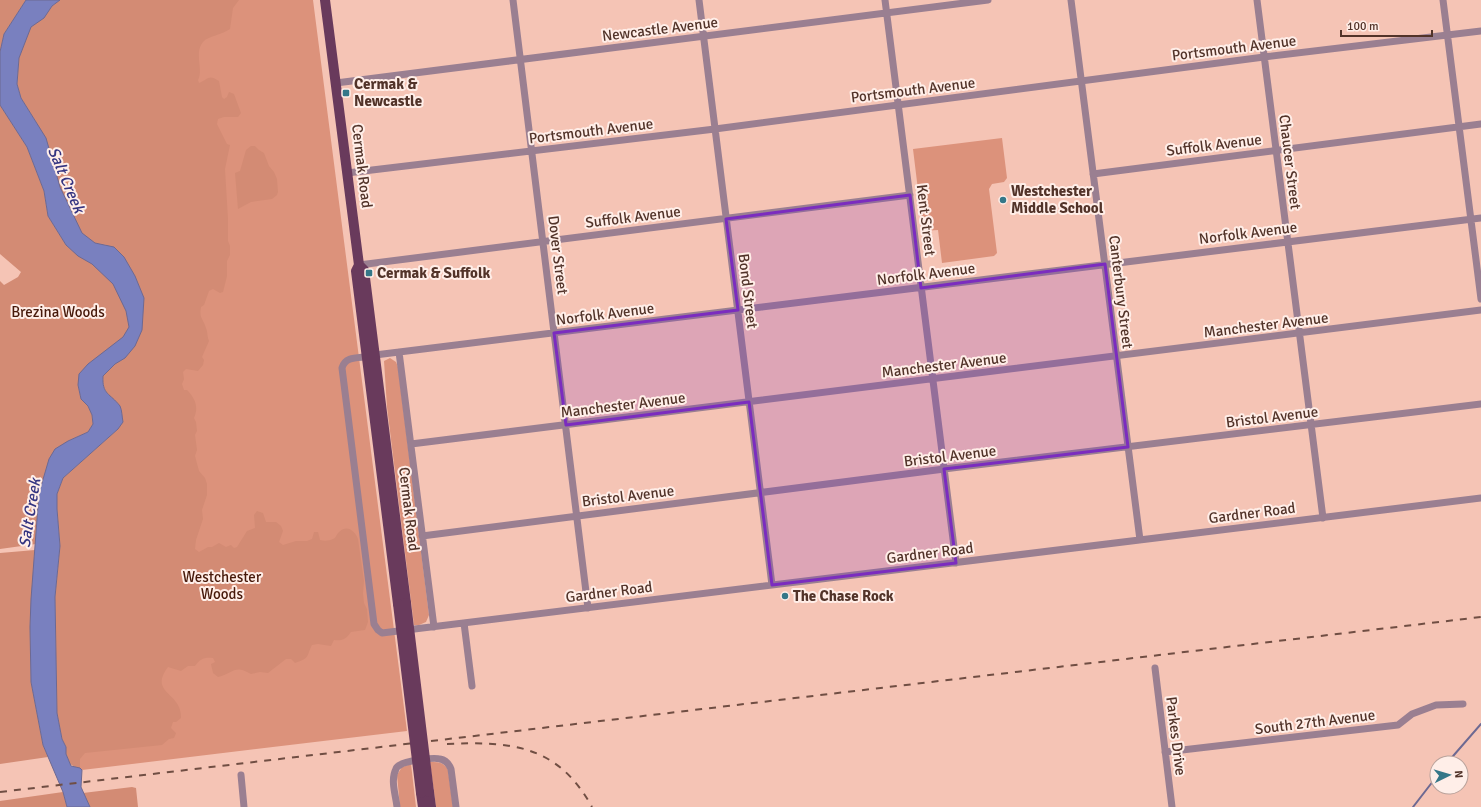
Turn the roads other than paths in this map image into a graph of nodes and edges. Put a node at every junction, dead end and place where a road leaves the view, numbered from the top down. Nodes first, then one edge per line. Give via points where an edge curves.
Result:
1 (325, 0) edge
2 (513, 0) edge
3 (698, 0) edge
4 (885, 0) edge
5 (988, 0) edge
6 (1070, 0) edge
7 (1257, 0) edge
8 (1443, 0) edge
9 (886, 13) junction
10 (1481, 31) edge
11 (703, 36) junction
12 (1448, 36) junction
13 (1264, 57) junction
14 (520, 60) junction
15 (1081, 82) junction
16 (336, 83) junction
17 (898, 104) junction
18 (1481, 124) edge
19 (1459, 127) junction
20 (715, 129) junction
21 (1275, 150) junction
22 (532, 151) junction
23 (347, 173) junction
24 (1093, 174) junction
25 (910, 195) junction
26 (1481, 218) edge
27 (726, 219) junction
28 (1471, 219) junction
29 (543, 241) junction
30 (1287, 241) junction
31 (1105, 264) junction
32 (359, 265) junction
33 (921, 288) junction
34 (1481, 299) edge
35 (738, 310) junction
36 (1481, 310) edge
37 (554, 333) junction
38 (1298, 334) junction
39 (399, 352) junction
40 (370, 356) junction
41 (1116, 357) junction
42 (933, 380) junction
43 (749, 402) junction
44 (1481, 404) edge
45 (566, 425) junction
46 (1311, 425) junction
47 (411, 444) junction
48 (1128, 447) junction
49 (944, 469) junction
50 (761, 493) junction
51 (1481, 498) edge
52 (577, 516) junction
53 (1322, 518) junction
54 (422, 536) junction
55 (1140, 540) junction
56 (956, 562) junction
57 (772, 585) junction
58 (588, 608) junction
59 (464, 623) junction
60 (434, 627) junction
61 (1155, 668) dead end
62 (472, 686) dead end
63 (1463, 704) dead end
64 (1165, 752) junction
65 (241, 775) dead end
66 (425, 792) junction
67 (244, 807) edge
68 (397, 807) edge
69 (423, 807) edge
70 (431, 807) edge
71 (456, 807) edge
72 (1172, 807) edge

1 - 16 main road, Cermak Road
2 - 14 street, Dover Street
3 - 11 street, Bond Street
4 - 9 street, Kent Street
5 - 9 street, Newcastle Avenue
6 - 15 street, Canterbury Street
7 - 13 street, Chaucer Street
8 - 12 street
9 - 11 street, Newcastle Avenue
9 - 17 street, Kent Street
10 - 12 street, Portsmouth Avenue
11 - 14 street, Newcastle Avenue
11 - 20 street, Bond Street
12 - 13 street, Portsmouth Avenue
12 - 19 street
13 - 15 street, Portsmouth Avenue
13 - 21 street, Chaucer Street
14 - 16 street, Newcastle Avenue
14 - 22 street, Dover Street
15 - 17 street, Portsmouth Avenue
15 - 24 street, Canterbury Street
16 - 23 main road, Cermak Road
17 - 20 street, Portsmouth Avenue
17 - 25 street, Kent Street
18 - 19 street, Suffolk Avenue
19 - 21 street, Suffolk Avenue
19 - 28 street
20 - 22 street, Portsmouth Avenue
20 - 27 street, Bond Street
21 - 24 street, Suffolk Avenue
21 - 30 street, Chaucer Street
22 - 23 street, Portsmouth Avenue
22 - 29 street, Dover Street
23 - 32 main road, Cermak Road
24 - 31 street, Canterbury Street
25 - 27 street, Suffolk Avenue
25 - 33 street, Kent Street
26 - 28 street, Norfolk Avenue
27 - 29 street, Suffolk Avenue
27 - 35 street, Bond Street
28 - 30 street, Norfolk Avenue
28 - 34 street
29 - 32 street, Suffolk Avenue
29 - 37 street, Dover Street
30 - 31 street, Norfolk Avenue
30 - 38 street, Chaucer Street
31 - 33 street, Norfolk Avenue
31 - 41 street, Canterbury Street
32 - 40 main road, Cermak Road via 364,270
33 - 35 street, Norfolk Avenue
33 - 42 street, Kent Street
35 - 37 street, Norfolk Avenue
35 - 43 street, Bond Street
36 - 38 street, Manchester Avenue
37 - 39 street, Norfolk Avenue
37 - 45 street, Dover Street
38 - 41 street, Manchester Avenue
38 - 46 street, Chaucer Street
39 - 40 street, Norfolk Avenue
39 - 47 street, Cermak Road
40 - 60 street, Gardner Road via 348,359 342,368 374,624 382,633
40 - 66 main road, Cermak Road, bridge
41 - 42 street, Manchester Avenue
41 - 48 street, Canterbury Street
42 - 43 street, Manchester Avenue
42 - 49 street, Kent Street
43 - 45 street, Manchester Avenue
43 - 50 street, Bond Street
44 - 46 street, Bristol Avenue
45 - 47 street, Manchester Avenue
45 - 52 street, Dover Street
46 - 48 street, Bristol Avenue
46 - 53 street, Chaucer Street
47 - 54 street, Cermak Road
48 - 49 street, Bristol Avenue
48 - 55 street, Canterbury Street
49 - 50 street, Bristol Avenue
49 - 56 street, Kent Street
50 - 52 street, Bristol Avenue
50 - 57 street, Bond Street
51 - 53 street, Gardner Road
52 - 54 street, Bristol Avenue
52 - 58 street, Dover Street
53 - 55 street, Gardner Road
54 - 60 street, Cermak Road
55 - 56 street, Gardner Road
56 - 57 street, Gardner Road
57 - 58 street, Gardner Road
58 - 59 street, Gardner Road
59 - 60 street, Gardner Road
59 - 62 street
61 - 64 street, Parkes Drive
63 - 64 street, South 27th Avenue via 1436,704 1412,714 1398,725
64 - 72 street, Parkes Drive
65 - 67 street
66 - 69 main road, Cermak Road
66 - 70 main road, Cermak Road
68 - 71 street via 394,780 397,767 405,763 438,758 444,760 451,769

